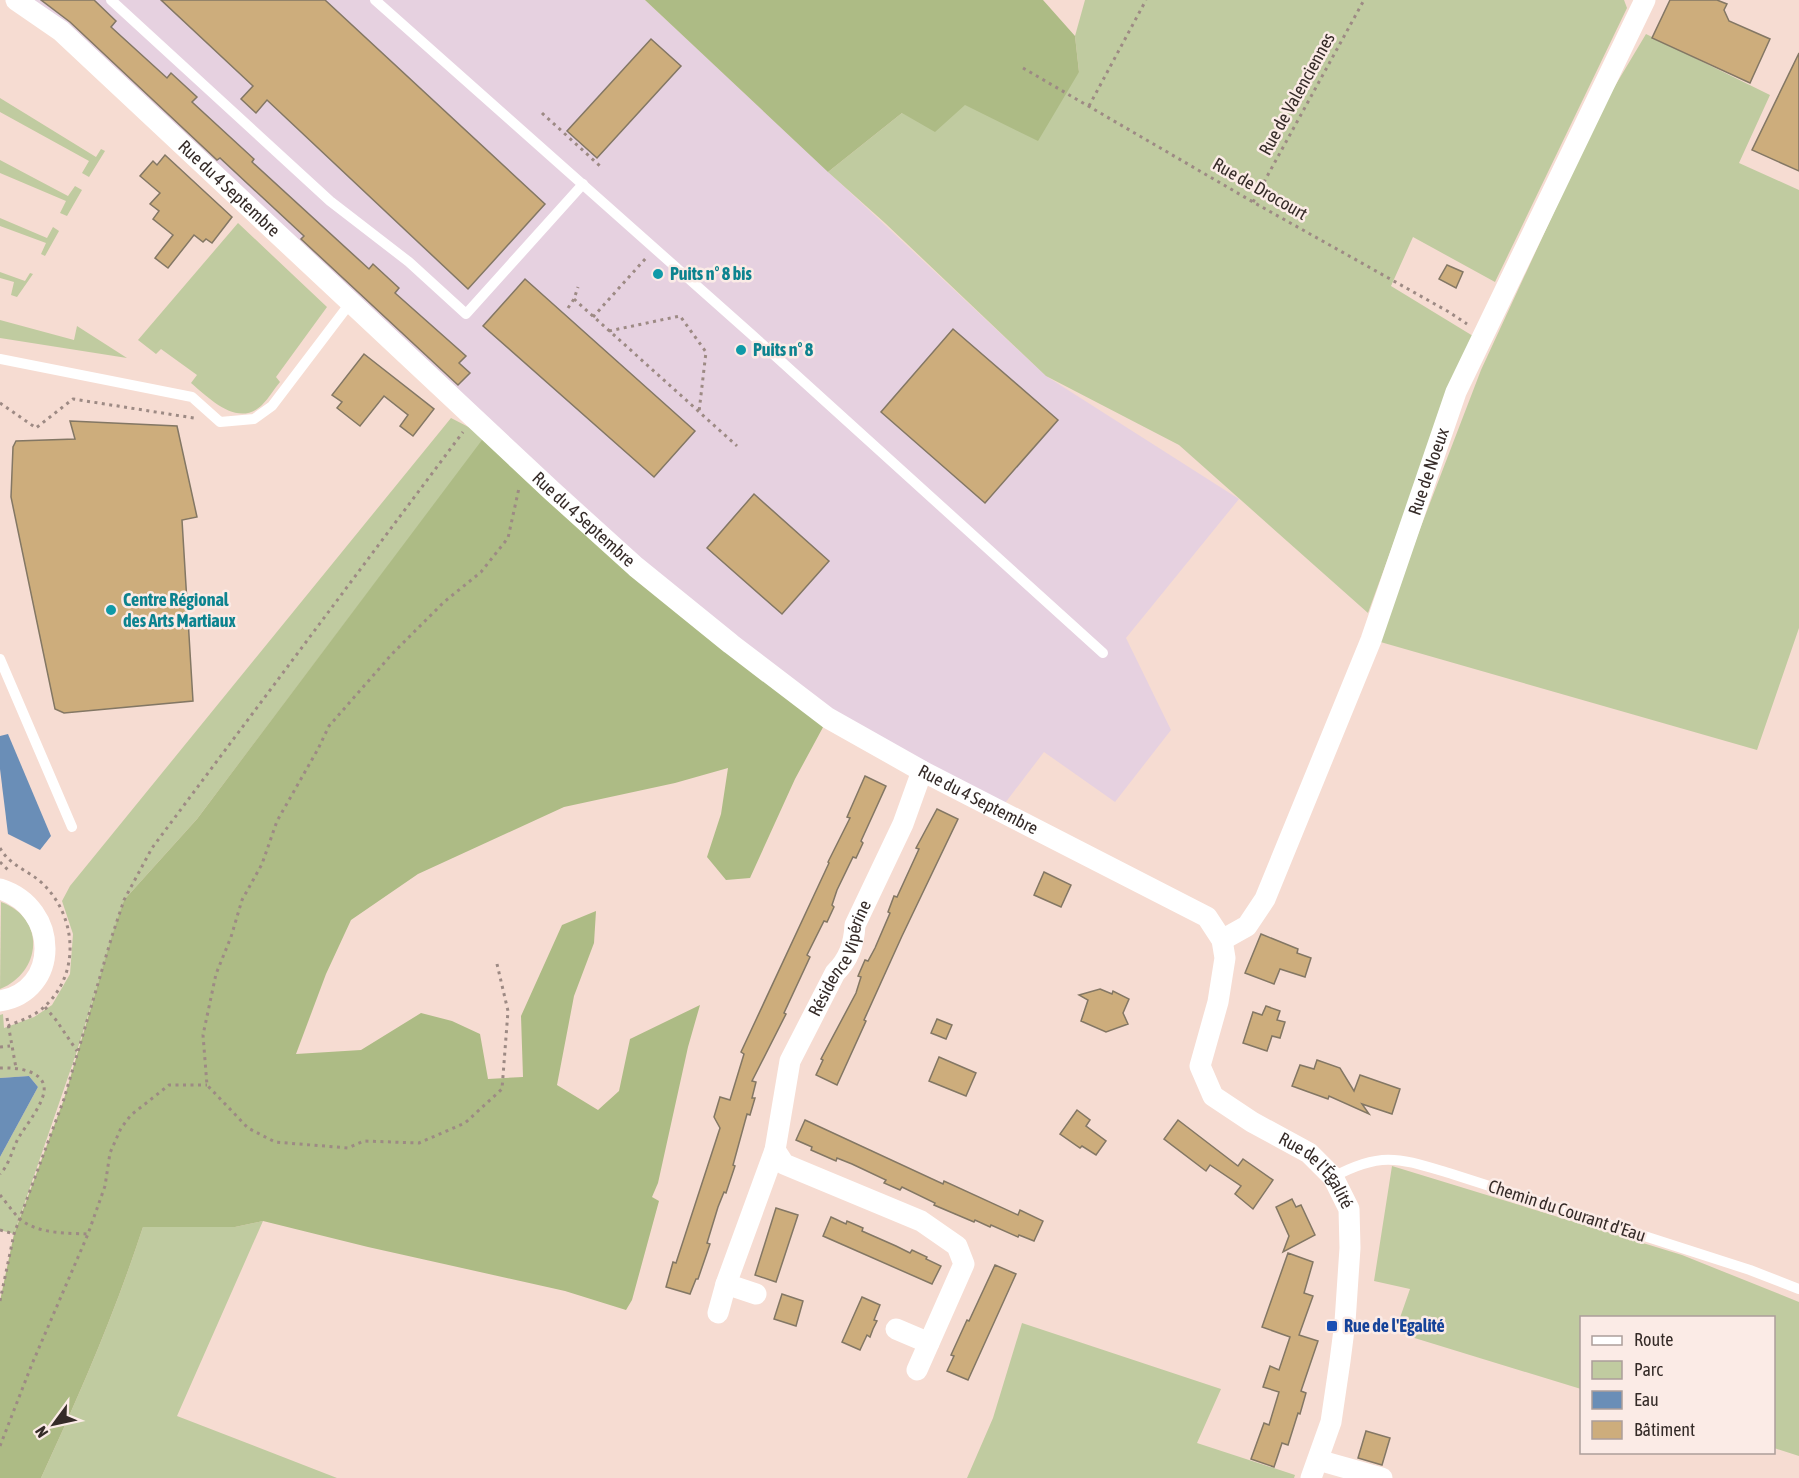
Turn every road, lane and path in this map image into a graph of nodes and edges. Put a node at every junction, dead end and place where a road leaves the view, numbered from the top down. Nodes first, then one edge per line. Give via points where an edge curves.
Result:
1 (16, 0) edge
2 (111, 0) edge
3 (375, 0) edge
4 (1146, 0) edge
5 (1364, 0) edge
6 (1645, 0) edge
7 (1023, 68) dead end
8 (1089, 106) junction
9 (542, 113) dead end
10 (600, 166) dead end
11 (583, 184) junction
12 (1253, 202) junction
13 (649, 255) dead end
14 (578, 288) dead end
15 (574, 299) junction
16 (351, 302) junction
17 (568, 308) dead end
18 (593, 317) junction
19 (609, 331) junction
20 (1483, 335) junction
21 (0, 359) edge
22 (0, 403) edge
23 (699, 412) junction
24 (473, 419) junction
25 (220, 422) junction
26 (737, 446) dead end
27 (524, 466) junction
28 (1103, 653) dead end
29 (0, 659) edge
30 (922, 771) junction
31 (72, 827) dead end
32 (0, 889) edge
33 (1222, 940) junction
34 (497, 964) dead end
35 (28, 986) junction
36 (0, 1001) edge
37 (0, 1047) edge
38 (77, 1051) junction
39 (0, 1068) edge
40 (16, 1068) junction
41 (207, 1085) junction
42 (775, 1150) junction
43 (0, 1174) edge
44 (1334, 1177) junction
45 (0, 1195) edge
46 (20, 1218) junction
47 (0, 1230) edge
48 (14, 1234) junction
49 (88, 1234) junction
50 (726, 1284) junction
51 (1799, 1289) edge
52 (756, 1294) dead end
53 (0, 1301) edge
54 (718, 1313) dead end
55 (896, 1329) dead end
56 (929, 1343) junction
57 (917, 1370) dead end
58 (0, 1446) edge
59 (1315, 1469) edge
60 (1382, 1478) edge

1 - 16 street, Rue du 4 Septembre via 60,31
2 - 11 lane via 330,201 410,262 466,314
3 - 11 lane
4 - 8 path
5 - 12 path, Rue de Valenciennes
6 - 20 street, Rue de Noeux
7 - 8 path, Rue de Drocourt
8 - 12 path, Rue de Drocourt
9 - 10 path
11 - 28 lane
12 - 20 path, Rue de Drocourt
13 - 18 path
14 - 15 path
15 - 17 path
15 - 18 path
16 - 24 street, Rue du 4 Septembre
16 - 25 lane via 272,406 254,419
18 - 19 path
19 - 23 path
19 - 23 path via 680,316 706,351
20 - 33 street, Rue de Noeux via 1456,392 1371,640 1265,899 1247,926
21 - 25 lane via 192,397
22 - 25 path via 36,428 73,399
23 - 26 path
24 - 27 street, Rue du 4 Septembre
24 - 38 path via 152,848 124,900
27 - 30 street, Rue du 4 Septembre via 636,567 731,644 828,717
27 - 41 path via 508,538 481,572 444,602 392,654 328,726 276,822 216,974 203,1035
29 - 31 lane
30 - 33 street, Rue du 4 Septembre via 1207,917
30 - 42 street, Résidence Vipérine via 903,824 855,924 854,941 844,964 835,973 790,1061
32 - 35 street via 19,897 34,910 42,926 43,962
33 - 44 street, Rue de l'Égalité via 1225,957 1218,1002 1200,1066 1213,1096 1309,1154
34 - 41 path via 508,1011 502,1089 465,1123 419,1143 363,1141 348,1148 275,1143 248,1128
35 - 36 street
35 - 38 path
37 - 40 path via 10,1046
38 - 46 path via 64,1099
39 - 40 path
40 - 43 path via 39,1077 44,1093
41 - 49 path via 170,1085 131,1115 110,1153 105,1186
42 - 50 street, Résidence Vipérine
42 - 56 street via 784,1164 921,1221 957,1246 964,1264
44 - 51 lane, Chemin du Courant d'Eau via 1355,1165 1379,1159 1405,1160
44 - 59 street, Rue de l'Égalité via 1349,1209 1350,1248 1345,1322 1331,1422
45 - 46 path
46 - 48 path
46 - 49 path via 31,1226 56,1233
47 - 48 path
48 - 53 path
49 - 58 path
50 - 52 street
50 - 54 street, Résidence Vipérine
55 - 56 street
56 - 57 street
59 - 60 street

